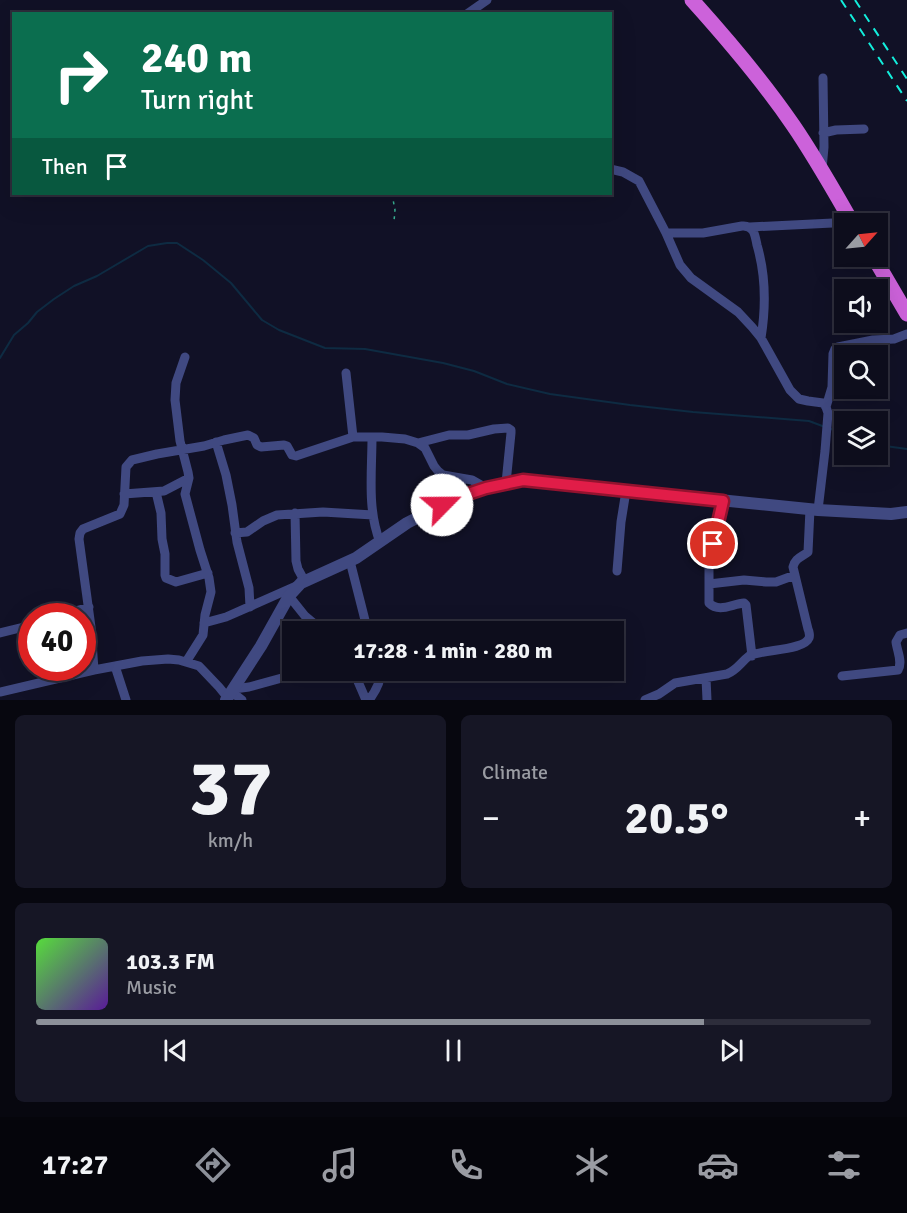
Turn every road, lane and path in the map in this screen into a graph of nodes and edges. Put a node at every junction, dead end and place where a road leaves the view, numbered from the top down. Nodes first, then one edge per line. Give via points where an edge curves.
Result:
1 (487, 0) edge
2 (692, 0) edge
3 (470, 12) edge
4 (823, 78) dead end
5 (864, 129) dead end
6 (823, 133) junction
7 (612, 169) edge
8 (822, 171) junction
9 (392, 195) edge
10 (847, 213) edge
11 (394, 221) dead end
12 (834, 224) edge
13 (750, 227) junction
14 (666, 233) junction
15 (879, 267) edge
16 (907, 314) edge
17 (907, 334) edge
18 (761, 339) junction
19 (185, 357) dead end
20 (346, 373) dead end
21 (827, 410) junction
22 (372, 436) junction
23 (353, 437) junction
24 (216, 442) junction
25 (418, 443) junction
26 (182, 449) junction
27 (189, 478) junction
28 (506, 483) junction
29 (486, 488) junction
30 (626, 491) junction
31 (156, 492) junction
32 (124, 494) junction
33 (723, 501) junction
34 (814, 509) junction
35 (907, 512) edge
36 (295, 513) junction
37 (373, 515) junction
38 (236, 533) junction
39 (380, 542) junction
40 (350, 561) junction
41 (617, 571) dead end
42 (208, 573) junction
43 (795, 575) junction
44 (303, 583) junction
45 (709, 584) junction
46 (289, 596) junction
47 (87, 603) edge
48 (250, 607) junction
49 (311, 621) edge
50 (365, 621) edge
51 (204, 623) junction
52 (18, 628) edge
53 (0, 633) edge
54 (907, 633) edge
55 (752, 656) junction
56 (186, 662) junction
57 (115, 666) junction
58 (96, 670) edge
59 (842, 676) dead end
60 (282, 678) edge
61 (705, 678) junction
62 (47, 681) edge
63 (358, 681) edge
64 (379, 681) edge
65 (0, 692) edge
66 (233, 696) edge
67 (126, 700) edge
68 (368, 700) edge
69 (645, 700) edge
70 (707, 700) edge

1 - 3 street
2 - 8 highway via 763,82
4 - 6 street
5 - 6 street
6 - 8 street
7 - 14 street via 639,181
8 - 10 highway
9 - 11 path
12 - 13 street
13 - 14 street
13 - 18 street via 764,273
14 - 18 street via 686,273 738,312
15 - 16 highway
17 - 21 street via 835,349
18 - 21 street via 790,390 800,399 823,403
19 - 26 street via 176,383
20 - 23 street
21 - 34 street via 825,451
22 - 23 street
22 - 25 street
22 - 37 street
23 - 24 street via 296,456 284,445 261,447 248,435
24 - 26 street
24 - 38 street
25 - 28 street via 508,428 511,433
25 - 29 street via 443,475 472,480
26 - 27 street
26 - 32 street via 132,460 126,467
27 - 31 street via 171,489
27 - 42 street via 185,495
28 - 29 street
28 - 30 street via 523,480
29 - 39 street via 407,523
30 - 33 street
30 - 41 street
31 - 32 street
31 - 42 street via 166,578 176,582
32 - 47 street via 120,514 80,533
33 - 34 street
33 - 45 street via 709,558
34 - 35 street
34 - 43 street via 808,552 794,562
36 - 37 street
36 - 38 street via 277,515 246,532
36 - 44 street via 296,561
37 - 39 street
38 - 48 street
39 - 40 street
40 - 44 street
40 - 50 street
42 - 51 street via 211,592
43 - 45 street via 776,582
43 - 55 street via 808,640 798,646
44 - 46 street
44 - 48 street
45 - 55 street via 711,606 746,605
46 - 49 street
46 - 66 street
48 - 51 street
51 - 56 street via 204,635
52 - 53 street
54 - 59 street via 896,642 898,670
55 - 61 street via 732,672
56 - 57 street via 157,659
56 - 66 street via 206,671
57 - 58 street
57 - 67 street
60 - 66 street
61 - 69 street via 675,683
61 - 70 street
62 - 65 street
63 - 68 street
64 - 68 street

